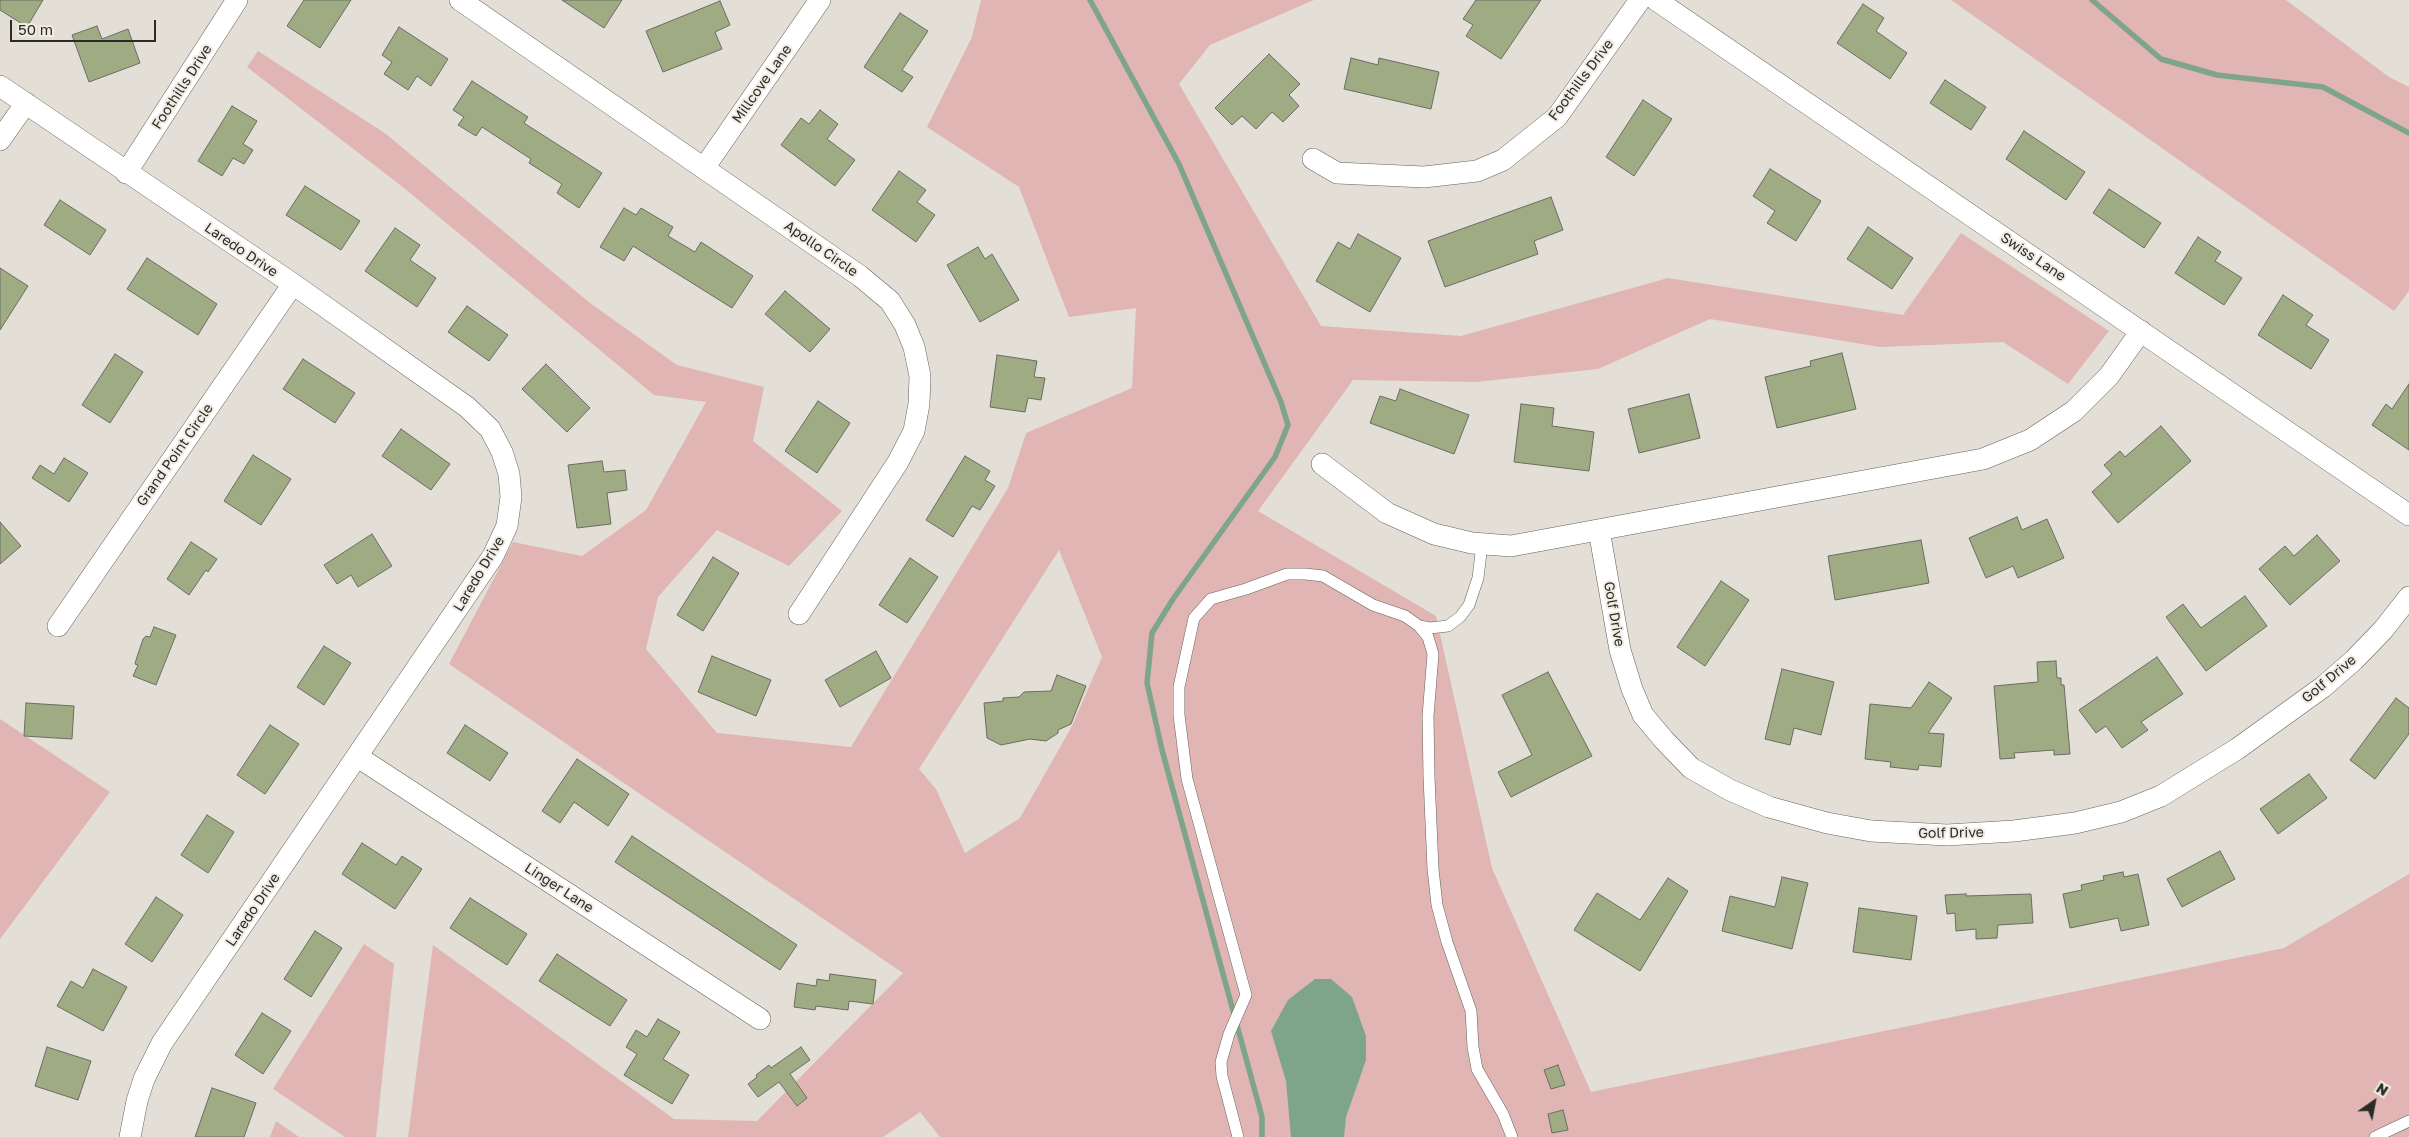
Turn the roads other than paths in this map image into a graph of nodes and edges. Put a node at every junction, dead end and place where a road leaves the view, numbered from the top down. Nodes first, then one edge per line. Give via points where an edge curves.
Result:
1 (237, 0) edge
2 (460, 0) edge
3 (820, 0) edge
4 (1640, 0) edge
5 (1656, 0) edge
6 (0, 86) edge
7 (26, 103) junction
8 (0, 140) edge
9 (1313, 159) dead end
10 (704, 168) junction
11 (126, 173) junction
12 (292, 284) junction
13 (2141, 331) junction
14 (1322, 464) dead end
15 (2409, 515) edge
16 (1599, 530) junction
17 (1482, 544) junction
18 (2409, 597) edge
19 (799, 614) dead end
20 (58, 626) dead end
21 (1419, 626) junction
22 (358, 757) junction
23 (760, 1020) dead end
24 (2409, 1121) edge
25 (130, 1137) edge
26 (1238, 1137) edge
27 (1512, 1137) edge
28 (2375, 1137) edge

1 - 11 street, Foothills Drive
2 - 10 street, Apollo Circle
3 - 10 street, Millcove Lane
4 - 9 street, Foothills Drive via 1557,117 1503,160 1477,171 1424,176 1336,173
5 - 13 street, Swiss Lane
6 - 7 street, Laredo Drive
7 - 8 street
7 - 11 street, Laredo Drive
10 - 19 street, Apollo Circle via 860,276 890,301 914,347 920,376 914,431 898,462
11 - 12 street, Laredo Drive
12 - 20 street, Grand Point Circle
12 - 22 street, Laredo Drive via 467,406 490,429 510,474 507,526 493,556
13 - 15 street, Swiss Lane
13 - 16 street via 2109,376 2074,412 2007,451 1983,459
14 - 17 street via 1387,513 1434,534
16 - 17 street via 1511,546
16 - 18 street, Golf Drive via 1620,650 1632,689 1644,715 1664,740 1691,768 1730,790 1769,807 1871,831 1947,835 2014,831 2075,823 2121,812 2161,796 2237,749 2323,687 2366,648
17 - 21 lane via 1478,578 1469,605 1448,626
21 - 26 lane via 1323,576 1305,574 1287,574 1211,599 1194,618 1179,687 1179,715 1187,779 1246,995 1221,1062
21 - 27 lane via 1428,637 1433,654 1428,716 1432,869 1437,905 1471,1011 1478,1069
22 - 23 street, Linger Lane
22 - 25 street, Laredo Drive via 162,1043 144,1079
24 - 28 lane

